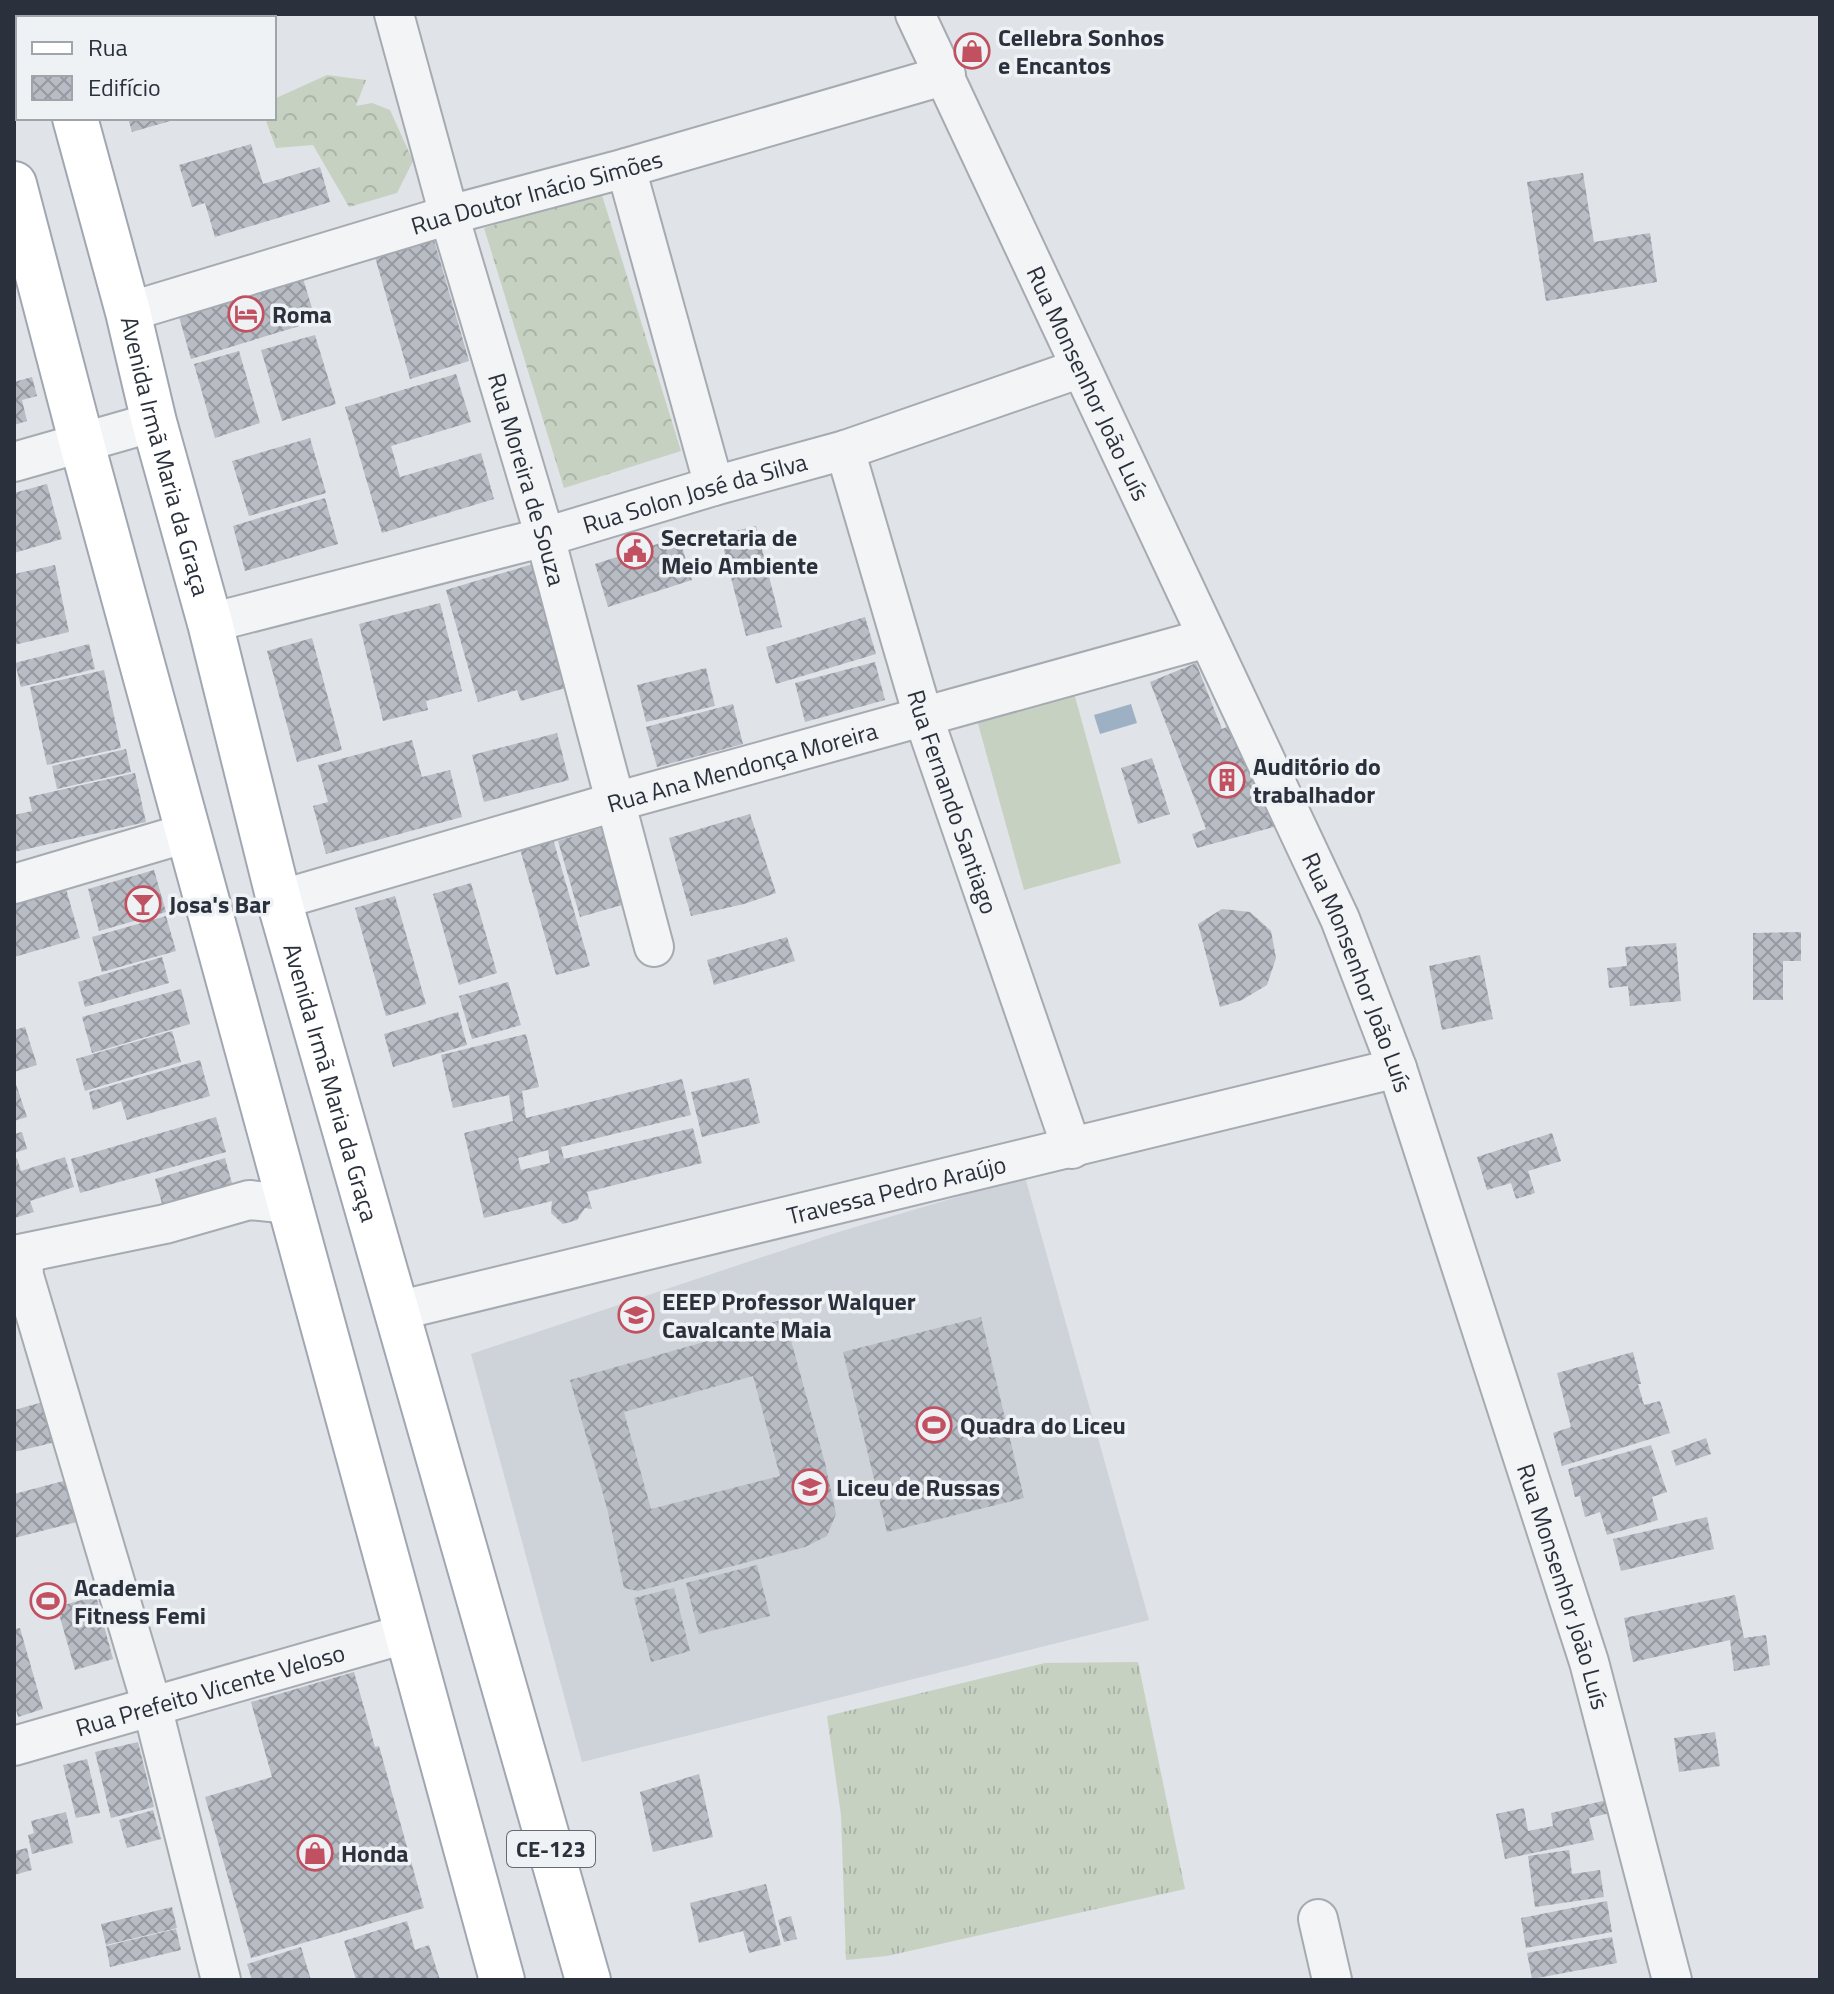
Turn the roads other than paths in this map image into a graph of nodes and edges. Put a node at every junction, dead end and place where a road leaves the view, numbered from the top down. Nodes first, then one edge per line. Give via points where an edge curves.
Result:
1 (394, 14) edge
2 (915, 14) edge
3 (946, 75) junction
4 (76, 120) edge
5 (626, 168) junction
6 (14, 184) edge
7 (449, 215) junction
8 (128, 312) junction
9 (1081, 368) junction
10 (154, 422) junction
11 (82, 444) junction
12 (845, 450) junction
13 (14, 462) edge
14 (714, 486) junction
15 (545, 537) junction
16 (210, 623) junction
17 (1207, 638) junction
18 (923, 716) junction
19 (615, 802) junction
20 (190, 832) junction
21 (14, 884) edge
22 (279, 900) junction
23 (654, 947) dead end
24 (1397, 1068) junction
25 (1072, 1149) junction
26 (290, 1204) junction
27 (18, 1254) edge
28 (397, 1311) junction
29 (405, 1634) junction
30 (152, 1706) junction
31 (14, 1746) edge
32 (1318, 1919) dead end
33 (221, 1980) edge
34 (502, 1980) edge
35 (588, 1980) edge
36 (1332, 1980) edge
37 (1672, 1980) edge

1 - 7 street, Rua Moreira de Souza
2 - 3 street, Rua Monsenhor João Luís
3 - 5 street, Rua Doutor Inácio Simões
3 - 9 street, Rua Monsenhor João Luís
4 - 8 main road, Avenida Irmã Maria da Graça
5 - 7 street, Rua Doutor Inácio Simões
5 - 14 street
6 - 11 main road
7 - 8 street, Rua Doutor Inácio Simões
7 - 15 street, Rua Moreira de Souza
8 - 10 main road, Avenida Irmã Maria da Graça
9 - 12 street, Rua Solon José da Silva
9 - 17 street, Rua Monsenhor João Luís
10 - 11 street
10 - 16 main road, Avenida Irmã Maria da Graça
11 - 13 street
11 - 20 main road
12 - 14 street, Rua Solon José da Silva
12 - 18 street, Rua Fernando Santiago
14 - 15 street, Rua Solon José da Silva
15 - 16 street, Rua Solon José da Silva
15 - 19 street, Rua Moreira de Souza
16 - 22 main road, Avenida Irmã Maria da Graça
17 - 18 street, Rua Ana Mendonça Moreira
17 - 24 street, Rua Monsenhor João Luís via 1340,919
18 - 19 street, Rua Ana Mendonça Moreira
18 - 25 street, Rua Fernando Santiago
19 - 22 street, Rua Ana Mendonça Moreira
19 - 23 street, Rua Moreira de Souza
20 - 21 street
20 - 26 main road
22 - 28 main road, Avenida Irmã Maria da Graça
24 - 25 street, Travessa Pedro Araújo
24 - 37 street, Rua Monsenhor João Luís via 1589,1662
25 - 28 street, Travessa Pedro Araújo
26 - 27 street via 249,1200 165,1224
26 - 29 main road
27 - 30 street
28 - 35 main road, Avenida Irmã Maria da Graça / CE-123
29 - 30 street, Rua Prefeito Vicente Veloso
29 - 34 main road, CE-123
30 - 31 street, Rua Prefeito Vicente Veloso
30 - 33 street
32 - 36 street

